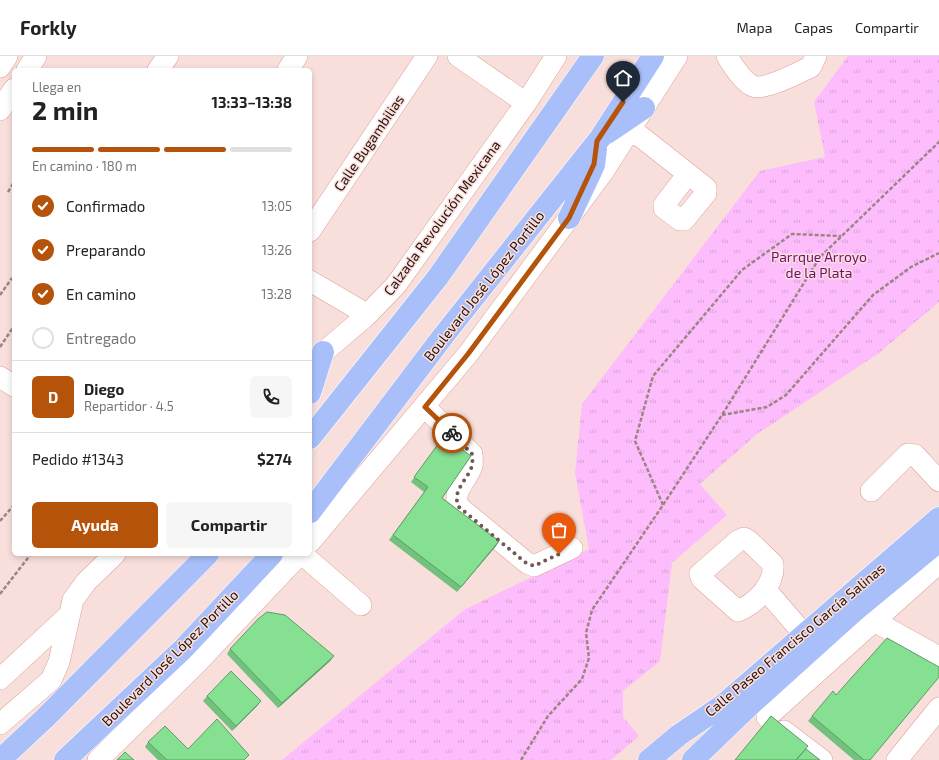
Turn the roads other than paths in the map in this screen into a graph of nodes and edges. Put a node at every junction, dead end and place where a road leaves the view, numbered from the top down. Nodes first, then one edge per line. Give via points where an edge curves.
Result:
1 (7, 56) edge
2 (36, 56) edge
3 (168, 56) edge
4 (297, 56) edge
5 (427, 56) edge
6 (458, 56) edge
7 (556, 56) edge
8 (593, 56) edge
9 (653, 56) edge
10 (677, 56) edge
11 (727, 56) edge
12 (816, 56) edge
13 (0, 67) edge
14 (28, 68) edge
15 (159, 68) edge
16 (289, 68) edge
17 (526, 103) junction
18 (644, 108) junction
19 (630, 129) junction
20 (599, 139) junction
21 (688, 174) dead end
22 (569, 218) junction
23 (312, 228) edge
24 (312, 282) edge
25 (366, 316) junction
26 (317, 358) edge
27 (0, 377) edge
28 (312, 382) edge
29 (12, 385) edge
30 (425, 407) junction
31 (312, 436) edge
32 (939, 481) edge
33 (870, 490) dead end
34 (312, 509) edge
35 (939, 518) edge
36 (312, 540) edge
37 (939, 540) edge
38 (572, 548) dead end
39 (113, 556) edge
40 (206, 556) edge
41 (270, 556) edge
42 (299, 556) edge
43 (303, 556) edge
44 (939, 563) edge
45 (766, 590) dead end
46 (362, 605) dead end
47 (68, 616) junction
48 (874, 621) junction
49 (809, 640) junction
50 (939, 657) edge
51 (0, 679) edge
52 (751, 704) junction
53 (939, 708) edge
54 (0, 724) edge
55 (656, 758) edge
56 (0, 760) edge
57 (64, 760) edge
58 (98, 760) edge
59 (693, 760) edge
60 (822, 760) edge
61 (897, 760) edge

1 - 13 street
2 - 14 street
3 - 15 street
4 - 16 street
5 - 23 street, Calle Bugambilias
6 - 17 street
7 - 17 street, Calzada Revolución Mexicana
8 - 31 main road via 438,278
9 - 20 main road, Boulevard José López Portillo
10 - 18 street
11 - 12 street via 752,86 761,88 811,67
17 - 25 street, Calzada Revolución Mexicana via 396,285
18 - 19 street
18 - 20 main road
19 - 21 street
19 - 22 street via 603,172
20 - 22 main road via 594,164
20 - 34 main road, Boulevard José López Portillo via 444,335
22 - 30 street via 468,354
24 - 25 street
25 - 26 street, Calzada Revolución Mexicana
26 - 28 main road
27 - 29 street
30 - 36 street
30 - 38 street via 472,454 472,465 456,495 459,507 526,563 534,566
32 - 33 street via 915,455 908,454
35 - 49 main road, Calle Paseo Francisco García Salinas
37 - 49 main road via 853,612
39 - 47 street via 79,589
40 - 56 main road
41 - 57 main road, Boulevard José López Portillo via 183,649
42 - 58 street via 196,664
43 - 46 street
44 - 48 street
45 - 49 street
47 - 51 street
47 - 54 street via 59,662 51,680
48 - 50 street
48 - 52 street via 855,637
49 - 52 main road
52 - 55 main road, Calle Paseo Francisco García Salinas
52 - 59 main road
52 - 60 street
53 - 61 street

